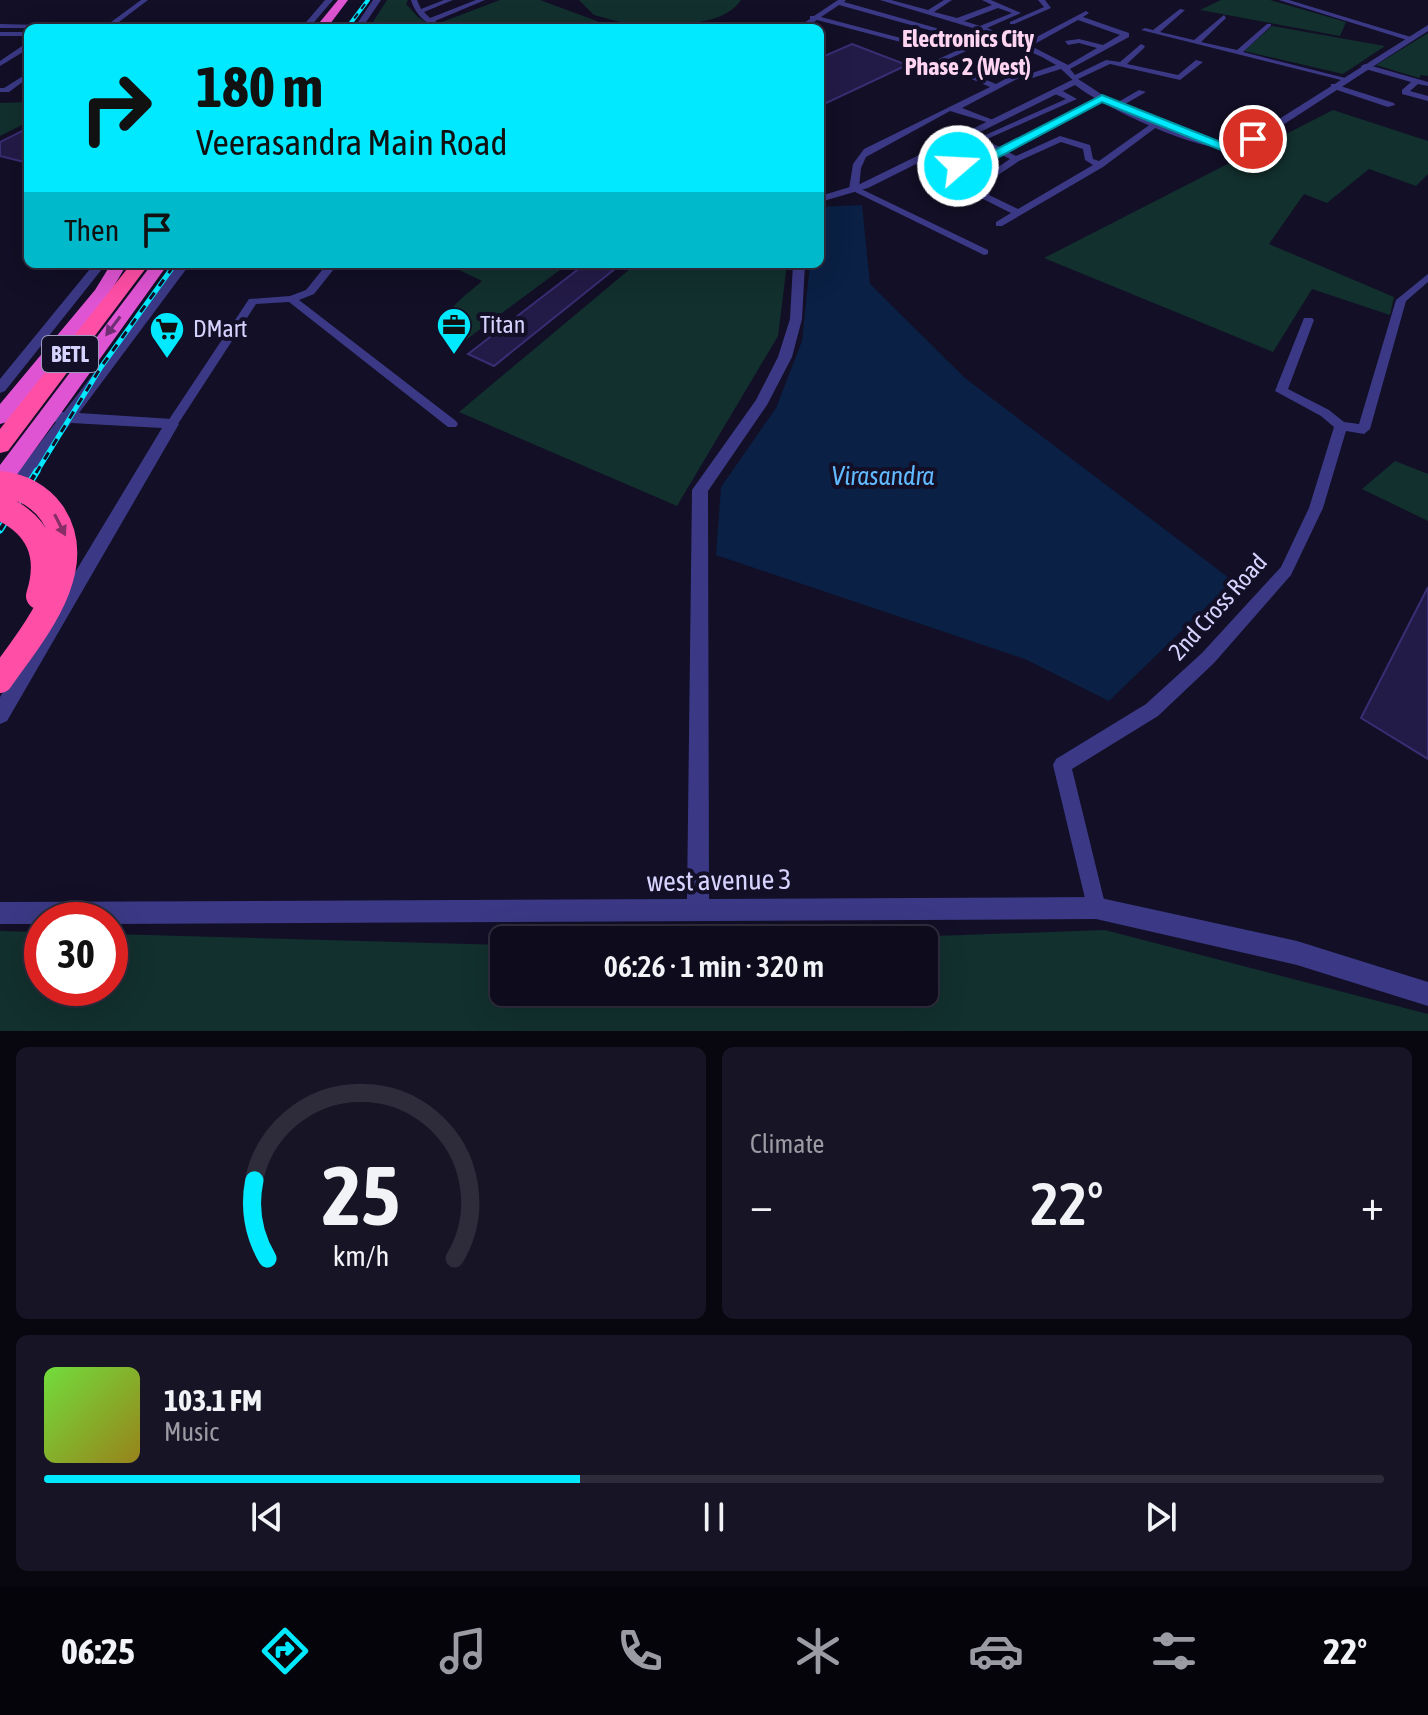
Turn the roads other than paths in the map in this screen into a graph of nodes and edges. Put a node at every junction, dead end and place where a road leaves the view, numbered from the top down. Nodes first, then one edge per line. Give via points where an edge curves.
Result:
1 (145, 0) edge
2 (329, 0) edge
3 (343, 0) edge
4 (358, 0) edge
5 (377, 0) edge
6 (414, 0) edge
7 (450, 0) edge
8 (482, 0) edge
9 (883, 0) edge
10 (949, 0) edge
11 (985, 0) edge
12 (1041, 0) edge
13 (1282, 0) edge
14 (840, 1) edge
15 (999, 5) junction
16 (1341, 9) dead end
17 (1182, 10) dead end
18 (419, 12) junction
19 (822, 12) junction
20 (929, 12) junction
21 (1333, 15) junction
22 (812, 17) junction
23 (1224, 17) dead end
24 (430, 20) junction
25 (1152, 20) dead end
26 (957, 21) junction
27 (1166, 23) junction
28 (112, 24) edge
29 (308, 24) edge
30 (324, 24) edge
31 (340, 24) edge
32 (361, 24) edge
33 (436, 24) edge
34 (804, 24) edge
35 (1269, 25) dead end
36 (0, 26) edge
37 (24, 27) edge
38 (1428, 27) edge
39 (1145, 30) dead end
40 (986, 31) junction
41 (1155, 32) junction
42 (0, 34) edge
43 (24, 34) edge
44 (961, 37) junction
45 (1410, 38) junction
46 (1196, 42) junction
47 (946, 43) junction
48 (1068, 43) dead end
49 (1141, 46) dead end
50 (1024, 47) junction
51 (1105, 48) junction
52 (24, 49) edge
53 (1239, 52) junction
54 (1199, 62) dead end
55 (1122, 64) junction
56 (0, 65) edge
57 (14, 66) dead end
58 (1365, 66) junction
59 (1065, 67) junction
60 (982, 71) dead end
61 (24, 77) edge
62 (1345, 79) junction
63 (1075, 80) junction
64 (1417, 80) junction
65 (1007, 81) junction
66 (1428, 84) edge
67 (995, 86) junction
68 (1334, 86) junction
69 (3, 90) edge
70 (1056, 91) junction
71 (1142, 92) dead end
72 (1102, 99) junction
73 (1428, 99) edge
74 (931, 105) dead end
75 (1117, 105) junction
76 (1391, 105) dead end
77 (955, 108) junction
78 (943, 111) junction
79 (990, 122) junction
80 (1158, 123) junction
81 (999, 151) junction
82 (1016, 159) junction
83 (1100, 165) junction
84 (988, 178) junction
85 (854, 189) junction
86 (984, 196) junction
87 (824, 198) edge
88 (967, 198) dead end
89 (1018, 213) junction
90 (999, 224) dead end
91 (984, 252) dead end
92 (97, 268) edge
93 (117, 268) edge
94 (137, 268) edge
95 (157, 268) edge
96 (181, 268) edge
97 (330, 268) edge
98 (799, 268) edge
99 (1428, 277) edge
100 (291, 299) junction
101 (1308, 320) dead end
102 (0, 388) edge
103 (57, 416) junction
104 (0, 417) edge
105 (172, 424) junction
106 (452, 424) dead end
107 (1341, 426) junction
108 (0, 445) edge
109 (0, 482) edge
110 (0, 507) edge
111 (0, 659) edge
112 (0, 680) edge
113 (0, 715) edge
114 (698, 908) junction
115 (1096, 908) junction
116 (0, 913) edge
117 (1428, 994) edge

1 - 28 street
2 - 29 street
3 - 30 highway
4 - 31 highway
5 - 32 street
6 - 18 street
7 - 18 street
8 - 24 street
9 - 20 street
10 - 20 street
11 - 15 street
12 - 40 street via 1048,8
13 - 21 street
14 - 19 street
14 - 44 street
15 - 26 street
15 - 40 street via 1018,13
16 - 21 street
17 - 27 street
18 - 24 street
19 - 22 street
19 - 47 street
20 - 26 street
21 - 45 street
22 - 34 street
22 - 47 street via 924,47
23 - 46 street
24 - 33 street
25 - 27 street
26 - 40 street
27 - 41 street
35 - 53 street
36 - 37 street
38 - 45 street
39 - 41 street
40 - 44 street
40 - 50 street
40 - 67 street via 936,62
41 - 46 street
42 - 43 street
44 - 47 street
45 - 58 street
46 - 53 street
48 - 51 street via 1084,41
49 - 55 street
50 - 51 street via 1082,15 1125,32 1124,38
50 - 59 street
51 - 59 street
52 - 56 street
53 - 62 street
54 - 55 street via 1180,78
55 - 63 street via 1104,63
56 - 57 street
58 - 62 street
58 - 64 street
59 - 63 street
59 - 65 street
60 - 65 street
61 - 69 street
62 - 68 street
63 - 70 street
63 - 72 street
64 - 66 street
64 - 73 street via 1404,90
65 - 67 street
67 - 77 street
68 - 76 street
68 - 80 street via 1240,148 1226,148
70 - 79 street
70 - 81 street via 1073,99 978,140
71 - 75 street
72 - 75 street
72 - 81 street
74 - 78 street
75 - 80 street
77 - 78 street
77 - 79 street
78 - 85 street via 861,156
79 - 85 street
80 - 83 street
81 - 82 street
81 - 84 street via 962,168
82 - 83 street via 1060,139 1087,147 1089,160
82 - 84 street
83 - 89 street
84 - 86 street
85 - 87 street
85 - 91 street
86 - 88 street
86 - 89 street
89 - 90 street
92 - 102 street
93 - 104 highway
94 - 108 highway, BETL
95 -> 103 highway
96 - 103 street
97 - 100 street via 310,292
98 - 114 street via 796,319 785,357 762,402 700,490
99 - 107 street via 1401,300 1365,427
100 - 105 street via 253,301
100 - 106 street
101 - 107 street via 1281,391
103 - 105 street
103 - 109 highway
103 - 110 street
105 - 113 street
107 - 115 street, 2nd Cross Road via 1316,508 1286,571 1208,658 1152,710 1062,765
109 -> 112 highway, bridge via 31,491 59,519 67,536 57,588
110 - 111 highway, bridge via 35,529 46,549 47,565 41,593
114 - 115 street, west avenue 3
114 - 116 street, west avenue 3
115 - 117 street, west avenue 3 via 1297,953

